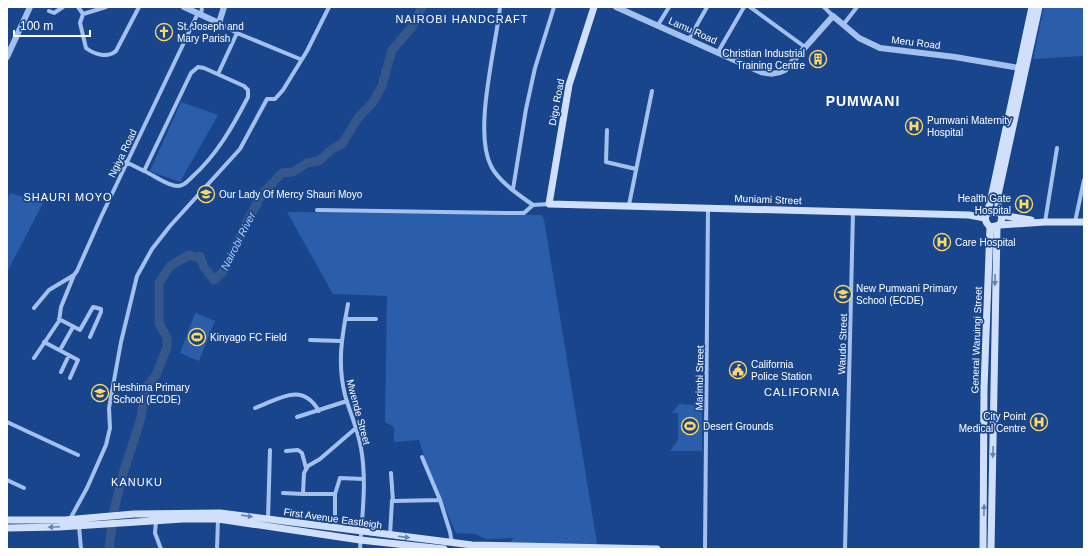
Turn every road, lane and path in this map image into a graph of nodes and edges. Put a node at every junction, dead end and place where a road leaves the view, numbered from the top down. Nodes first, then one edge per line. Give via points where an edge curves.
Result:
1 (30, 7) edge
2 (63, 7) edge
3 (78, 7) edge
4 (106, 7) edge
5 (139, 7) edge
6 (184, 7) edge
7 (202, 7) edge
8 (224, 7) edge
9 (329, 7) edge
10 (500, 7) edge
11 (554, 7) edge
12 (594, 7) edge
13 (616, 7) edge
14 (669, 7) edge
15 (707, 7) edge
16 (744, 7) edge
17 (750, 7) edge
18 (824, 7) edge
19 (857, 7) edge
20 (1032, 7) edge
21 (1039, 7) edge
22 (48, 12) dead end
23 (83, 14) junction
24 (199, 14) junction
25 (833, 16) junction
26 (219, 23) junction
27 (658, 25) junction
28 (843, 25) junction
29 (237, 33) junction
30 (689, 39) junction
31 (805, 47) junction
32 (718, 52) junction
33 (7, 57) edge
34 (300, 59) junction
35 (1019, 68) junction
36 (218, 74) junction
37 (652, 91) dead end
38 (607, 130) dead end
39 (1057, 148) dead end
40 (126, 162) junction
41 (636, 168) junction
42 (144, 171) junction
43 (1084, 180) edge
44 (513, 189) junction
45 (549, 204) junction
46 (533, 205) junction
47 (629, 205) junction
48 (708, 208) junction
49 (317, 210) dead end
50 (852, 212) junction
51 (1000, 214) junction
52 (986, 216) junction
53 (1045, 222) junction
54 (1075, 222) junction
55 (1084, 222) edge
56 (996, 226) junction
57 (74, 274) junction
58 (348, 304) dead end
59 (34, 308) dead end
60 (59, 319) junction
61 (345, 319) junction
62 (376, 319) dead end
63 (73, 327) junction
64 (90, 336) dead end
65 (310, 340) dead end
66 (44, 342) junction
67 (341, 342) junction
68 (60, 350) junction
69 (69, 355) junction
70 (34, 358) dead end
71 (60, 372) dead end
72 (70, 378) dead end
73 (984, 388) junction
74 (994, 388) junction
75 (347, 401) junction
76 (255, 408) dead end
77 (319, 411) junction
78 (297, 417) dead end
79 (7, 422) edge
80 (356, 428) junction
81 (270, 450) dead end
82 (286, 451) dead end
83 (78, 455) dead end
84 (422, 457) dead end
85 (306, 468) junction
86 (391, 473) dead end
87 (363, 479) junction
88 (7, 480) edge
89 (24, 488) dead end
90 (283, 493) dead end
91 (303, 494) junction
92 (335, 494) junction
93 (392, 500) junction
94 (440, 500) junction
95 (124, 518) junction
96 (218, 519) junction
97 (268, 519) junction
98 (7, 520) edge
99 (70, 520) junction
100 (107, 520) junction
101 (156, 520) junction
102 (79, 526) junction
103 (7, 528) edge
104 (335, 528) junction
105 (361, 536) junction
106 (390, 536) junction
107 (452, 543) junction
108 (462, 547) edge
109 (81, 549) edge
110 (161, 549) edge
111 (217, 549) edge
112 (360, 549) edge
113 (444, 549) edge
114 (656, 549) edge
115 (705, 549) edge
116 (845, 549) edge
117 (983, 549) edge
118 (991, 549) edge

1 - 33 street
2 - 22 street via 54,13
3 - 23 street
4 - 23 street
5 - 23 street via 122,42 112,54 94,53 86,48 80,23
6 - 24 street
7 - 24 street, Ngiya Road
8 - 26 street
9 - 34 street
10 - 44 street via 488,86 484,135 491,167
11 - 44 street via 535,68
12 - 45 main road, Digo Road via 569,85
13 - 27 street, Lamu Road
14 - 27 street
15 - 30 street
16 - 32 street
17 - 31 street
18 - 25 street, Meru Road
19 - 28 street
20 - 35 main road
21 - 51 main road via 998,195
24 - 26 street
24 - 40 street, Ngiya Road
25 - 28 street, Meru Road
25 - 31 street
26 - 29 street
27 - 30 street, Lamu Road
28 - 35 street, Meru Road via 858,38 880,48
29 - 34 street
29 - 36 street
30 - 32 street, Lamu Road
31 - 32 street, Lamu Road via 785,70 771,74
34 - 99 street via 275,100 267,99 240,149 170,226 144,263 134,287 121,342 109,408 110,428 106,445
35 - 52 main road
36 - 42 street via 204,68 194,68
36 - 42 street via 248,90 248,97 222,144 204,166 179,186
37 - 41 street
38 - 41 street via 606,162
39 - 53 street
40 - 42 street
40 - 57 street, Ngiya Road
41 - 47 street
43 - 54 street
44 - 46 street
45 - 46 street
45 - 47 main road, Muniami Street
46 - 49 street via 524,213
47 - 48 main road, Muniami Street
48 - 50 main road, Muniami Street
48 - 115 street, Marimbi Street
50 - 52 main road, Muniami Street
50 - 116 street, Waudo Street
51 - 52 main road, Muniami Street via 992,211
51 - 53 main road, Muniami Street
51 - 56 main road
52 - 56 main road via 986,224
53 - 54 main road
53 - 56 main road
54 - 55 main road
56 - 73 main road, General Waruingi Street
56 -> 74 main road, General Waruingi Street
57 - 59 street, Ngiya Road via 48,290
57 - 60 street via 61,306
58 - 61 street, Mwende Street
60 - 63 street
60 - 66 street
61 - 62 street
61 - 67 street, Mwende Street
63 - 64 street via 81,330 93,307 101,309 102,312
63 - 68 street
65 - 67 street
66 - 68 street
66 - 70 street
67 - 75 street, Mwende Street via 340,366
68 - 69 street
69 - 71 street
69 - 72 street via 78,360
73 - 74 main road
117 -> 73 main road, General Waruingi Street
74 -> 118 main road, General Waruingi Street
75 - 77 street
75 - 80 street, Mwende Street
76 - 77 street via 287,395 298,394 312,401
77 - 78 street
79 - 83 street
80 - 85 street
80 - 87 street, Mwende Street via 361,448
81 - 97 street
82 - 85 street via 298,450 302,453
84 - 94 street
85 - 91 street
86 - 93 street
87 - 92 street via 340,478
87 - 105 street, Mwende Street
88 - 89 street
90 - 91 street
91 - 92 street
92 - 104 street
93 - 94 street
93 - 106 street
94 - 107 street
95 -> 97 main road, First Avenue Eastleigh via 220,513
95 - 100 main road, First Avenue Eastleigh
95 - 101 main road, First Avenue Eastleigh
96 - 101 main road, First Avenue Eastleigh
96 - 105 main road, First Avenue Eastleigh
96 - 111 street
97 - 104 main road, First Avenue Eastleigh
98 - 99 main road, First Avenue Eastleigh
99 - 100 main road, First Avenue Eastleigh
100 - 102 main road, First Avenue Eastleigh
101 - 110 street via 155,533
102 -> 103 main road, First Avenue Eastleigh
102 - 109 street
104 - 105 main road, First Avenue Eastleigh
105 - 106 main road, First Avenue Eastleigh
105 - 112 street, Mwende Street
105 - 113 main road, First Avenue Eastleigh
106 -> 107 main road, First Avenue Eastleigh
107 - 108 main road, First Avenue Eastleigh
108 - 114 main road, First Avenue Eastleigh

